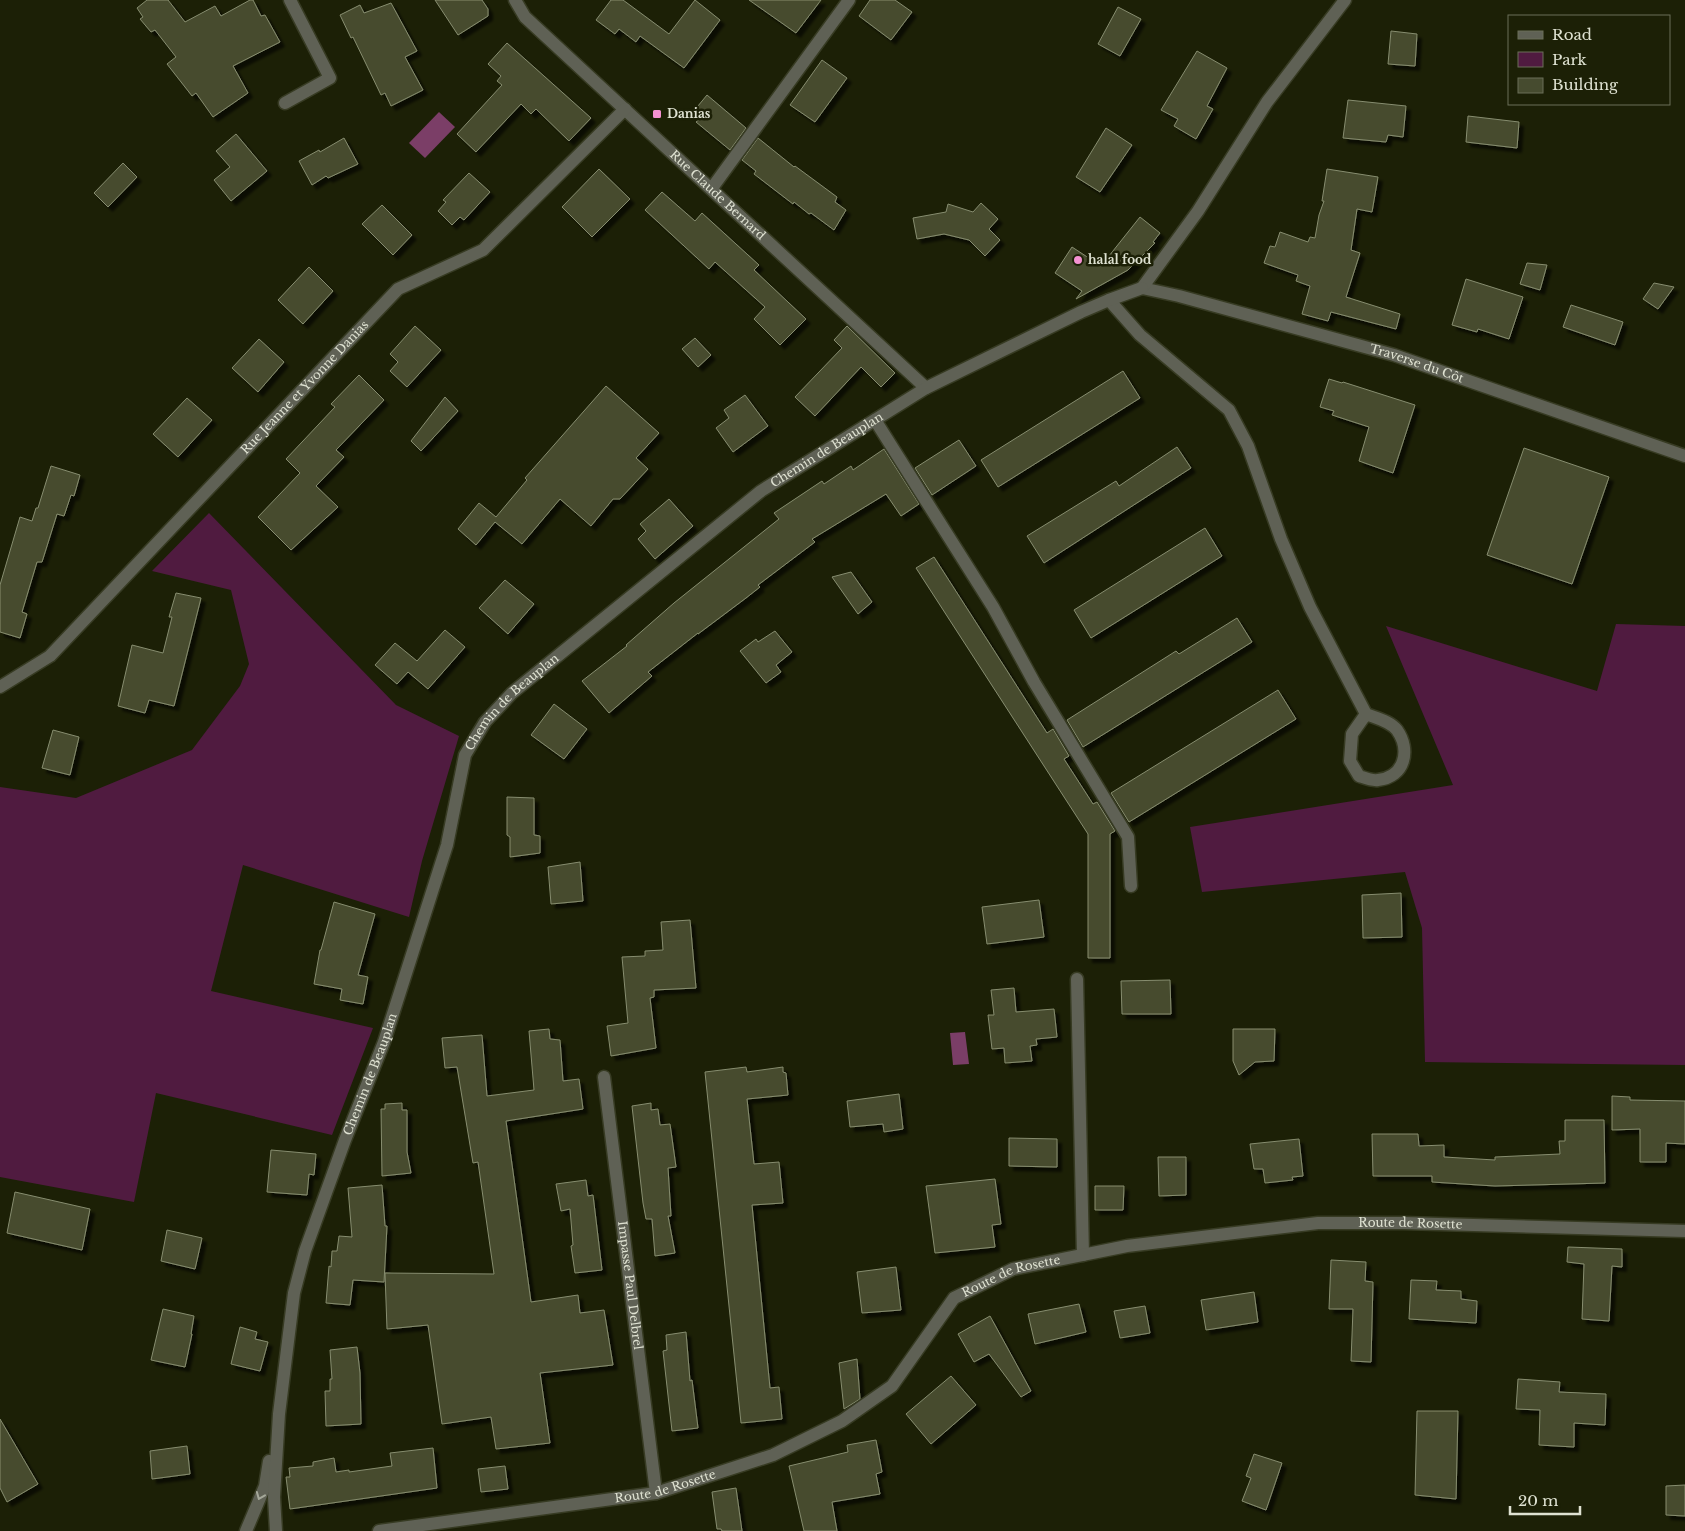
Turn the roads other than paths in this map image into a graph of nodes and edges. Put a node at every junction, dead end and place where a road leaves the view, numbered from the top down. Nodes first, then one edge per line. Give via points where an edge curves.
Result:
1 (290, 0) edge
2 (515, 0) edge
3 (849, 0) edge
4 (1345, 0) edge
5 (285, 103) dead end
6 (625, 109) junction
7 (712, 188) junction
8 (1142, 288) junction
9 (1109, 300) junction
10 (926, 388) junction
11 (875, 420) junction
12 (1685, 456) edge
13 (0, 687) edge
14 (1366, 714) junction
15 (1131, 886) dead end
16 (1077, 979) dead end
17 (604, 1078) dead end
18 (1685, 1231) edge
19 (1083, 1255) junction
20 (279, 1414) junction
21 (656, 1493) junction
22 (246, 1531) edge
23 (276, 1531) edge
24 (379, 1531) edge

1 - 5 street via 330,78
2 - 6 street, Rue Claude Bernard via 525,17
3 - 7 street
4 - 8 street via 1267,102 1198,212
6 - 7 street, Rue Claude Bernard
6 - 13 street, Rue Jeanne et Yvonne Danias via 483,250 398,289 50,656
7 - 10 street, Rue Claude Bernard
8 - 9 street, Chemin de Beauplan
8 - 12 street, Traverse du Côt via 1394,356
9 - 10 street, Chemin de Beauplan
9 - 14 street via 1140,335 1229,410 1248,446 1281,539 1310,607
10 - 11 street, Chemin de Beauplan
11 - 15 street via 993,607 1034,682 1128,837
11 - 20 street, Chemin de Beauplan via 761,491 512,693 485,722 465,755 447,845 384,1042 305,1251 294,1293
14 - 14 street via 1387,722 1396,730 1404,747 1403,764 1393,776 1377,780 1359,776 1350,761 1352,734
16 - 19 street
17 - 21 street, Impasse Paul Delbrel
18 - 19 street, Route de Rosette via 1318,1223 1127,1246
19 - 21 street, Route de Rosette via 1013,1269 954,1298 892,1386 842,1421 773,1455
20 -> 22 street, Chemin de Beauplan via 265,1486
20 - 23 street, Chemin de Beauplan via 274,1497
21 - 24 street, Route de Rosette

